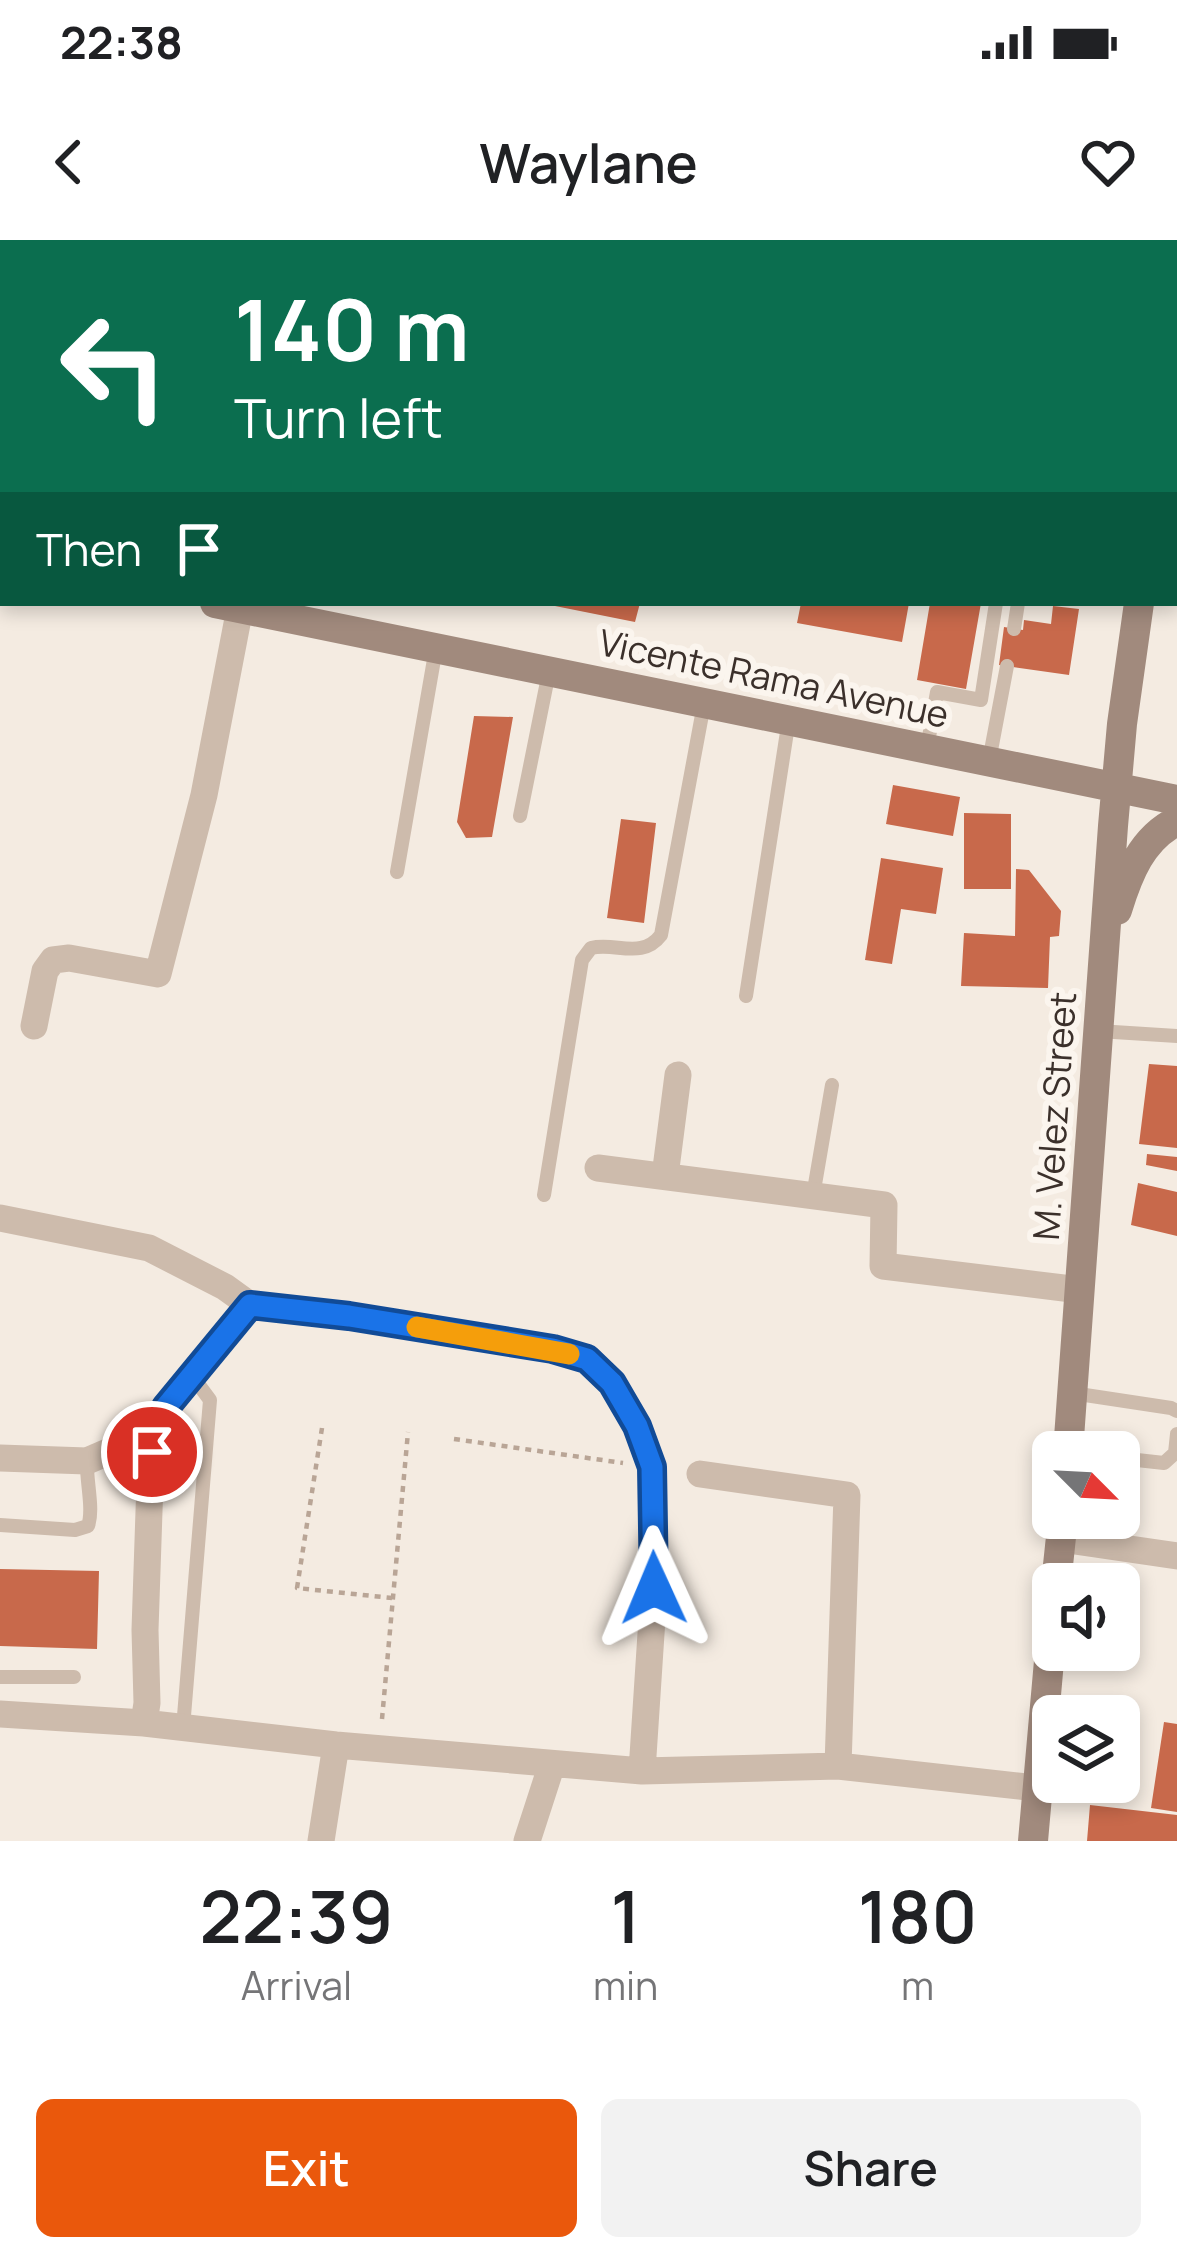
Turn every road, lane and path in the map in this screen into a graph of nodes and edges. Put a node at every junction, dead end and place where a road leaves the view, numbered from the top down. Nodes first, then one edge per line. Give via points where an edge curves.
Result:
1 (227, 606) edge
2 (996, 606) edge
3 (1017, 606) edge
4 (1139, 606) edge
5 (1013, 629) dead end
6 (436, 648) junction
7 (1007, 666) dead end
8 (549, 672) junction
9 (704, 704) junction
10 (789, 719) junction
11 (927, 749) junction
12 (988, 763) junction
13 (1116, 787) junction
14 (1177, 800) edge
15 (520, 816) dead end
16 (1177, 821) edge
17 (397, 872) dead end
18 (1105, 956) junction
19 (746, 996) dead end
20 (34, 1026) dead end
21 (1099, 1031) junction
22 (1177, 1036) edge
23 (678, 1075) dead end
24 (832, 1085) dead end
25 (598, 1168) dead end
26 (665, 1176) junction
27 (544, 1196) dead end
28 (814, 1196) junction
29 (0, 1218) edge
30 (1080, 1290) junction
31 (250, 1305) junction
32 (193, 1377) junction
33 (1072, 1394) junction
34 (1177, 1411) edge
35 (322, 1428) dead end
36 (159, 1430) junction
37 (1069, 1431) edge
38 (408, 1432) dead end
39 (1177, 1434) edge
40 (454, 1439) dead end
41 (0, 1457) edge
42 (1140, 1460) edge
43 (87, 1461) junction
44 (652, 1467) junction
45 (700, 1474) dead end
46 (0, 1525) edge
47 (1107, 1539) edge
48 (1177, 1556) edge
49 (392, 1598) junction
50 (0, 1677) edge
51 (74, 1677) dead end
52 (0, 1714) edge
53 (144, 1723) junction
54 (183, 1727) junction
55 (336, 1744) junction
56 (380, 1749) junction
57 (552, 1764) junction
58 (838, 1766) junction
59 (642, 1771) junction
60 (1032, 1788) edge
61 (1035, 1803) edge
62 (321, 1841) edge
63 (527, 1841) edge
64 (1033, 1841) edge

1 - 6 main road, Vicente Rama Avenue
1 - 20 street via 204,795 158,974 53,960
2 - 11 lane via 981,700 938,692
3 - 5 lane
4 - 13 main road, M. Velez Street
6 - 8 main road, Vicente Rama Avenue
6 - 17 lane
7 - 12 lane
8 - 9 main road, Vicente Rama Avenue
8 - 15 lane
9 - 10 main road, Vicente Rama Avenue
9 - 27 lane via 661,935 636,950 591,948 582,961
10 - 11 main road, Vicente Rama Avenue
10 - 19 lane
11 - 12 main road, Vicente Rama Avenue
12 - 13 main road, Vicente Rama Avenue
13 - 14 main road, Vicente Rama Avenue
13 - 18 main road, M. Velez Street
16 - 18 main road via 1136,861
18 - 21 main road, M. Velez Street
21 - 22 lane
21 - 30 main road, M. Velez Street
23 - 26 street
24 - 28 lane
25 - 26 street
26 - 28 street
28 - 30 street via 884,1205 884,1266
29 - 31 street via 149,1248
30 - 33 main road, M. Velez Street
31 - 32 street
31 - 44 street via 587,1359 612,1383
32 - 36 street via 166,1407
32 - 54 lane via 210,1400
33 - 34 lane
33 - 37 main road, M. Velez Street
35 - 49 path via 297,1588
36 - 43 street
36 - 53 street
38 - 49 path
39 - 42 lane via 1175,1453 1164,1462
40 - 44 path
41 - 43 street
43 - 46 lane via 88,1526
44 - 59 street
45 - 58 street via 848,1495
47 - 48 street
49 - 56 path
50 - 51 lane
52 - 53 street
53 - 54 street
54 - 55 street
55 - 56 street
55 - 62 street
56 - 57 street
57 - 59 street
57 - 63 street
58 - 59 street
58 - 60 street
61 - 64 main road

